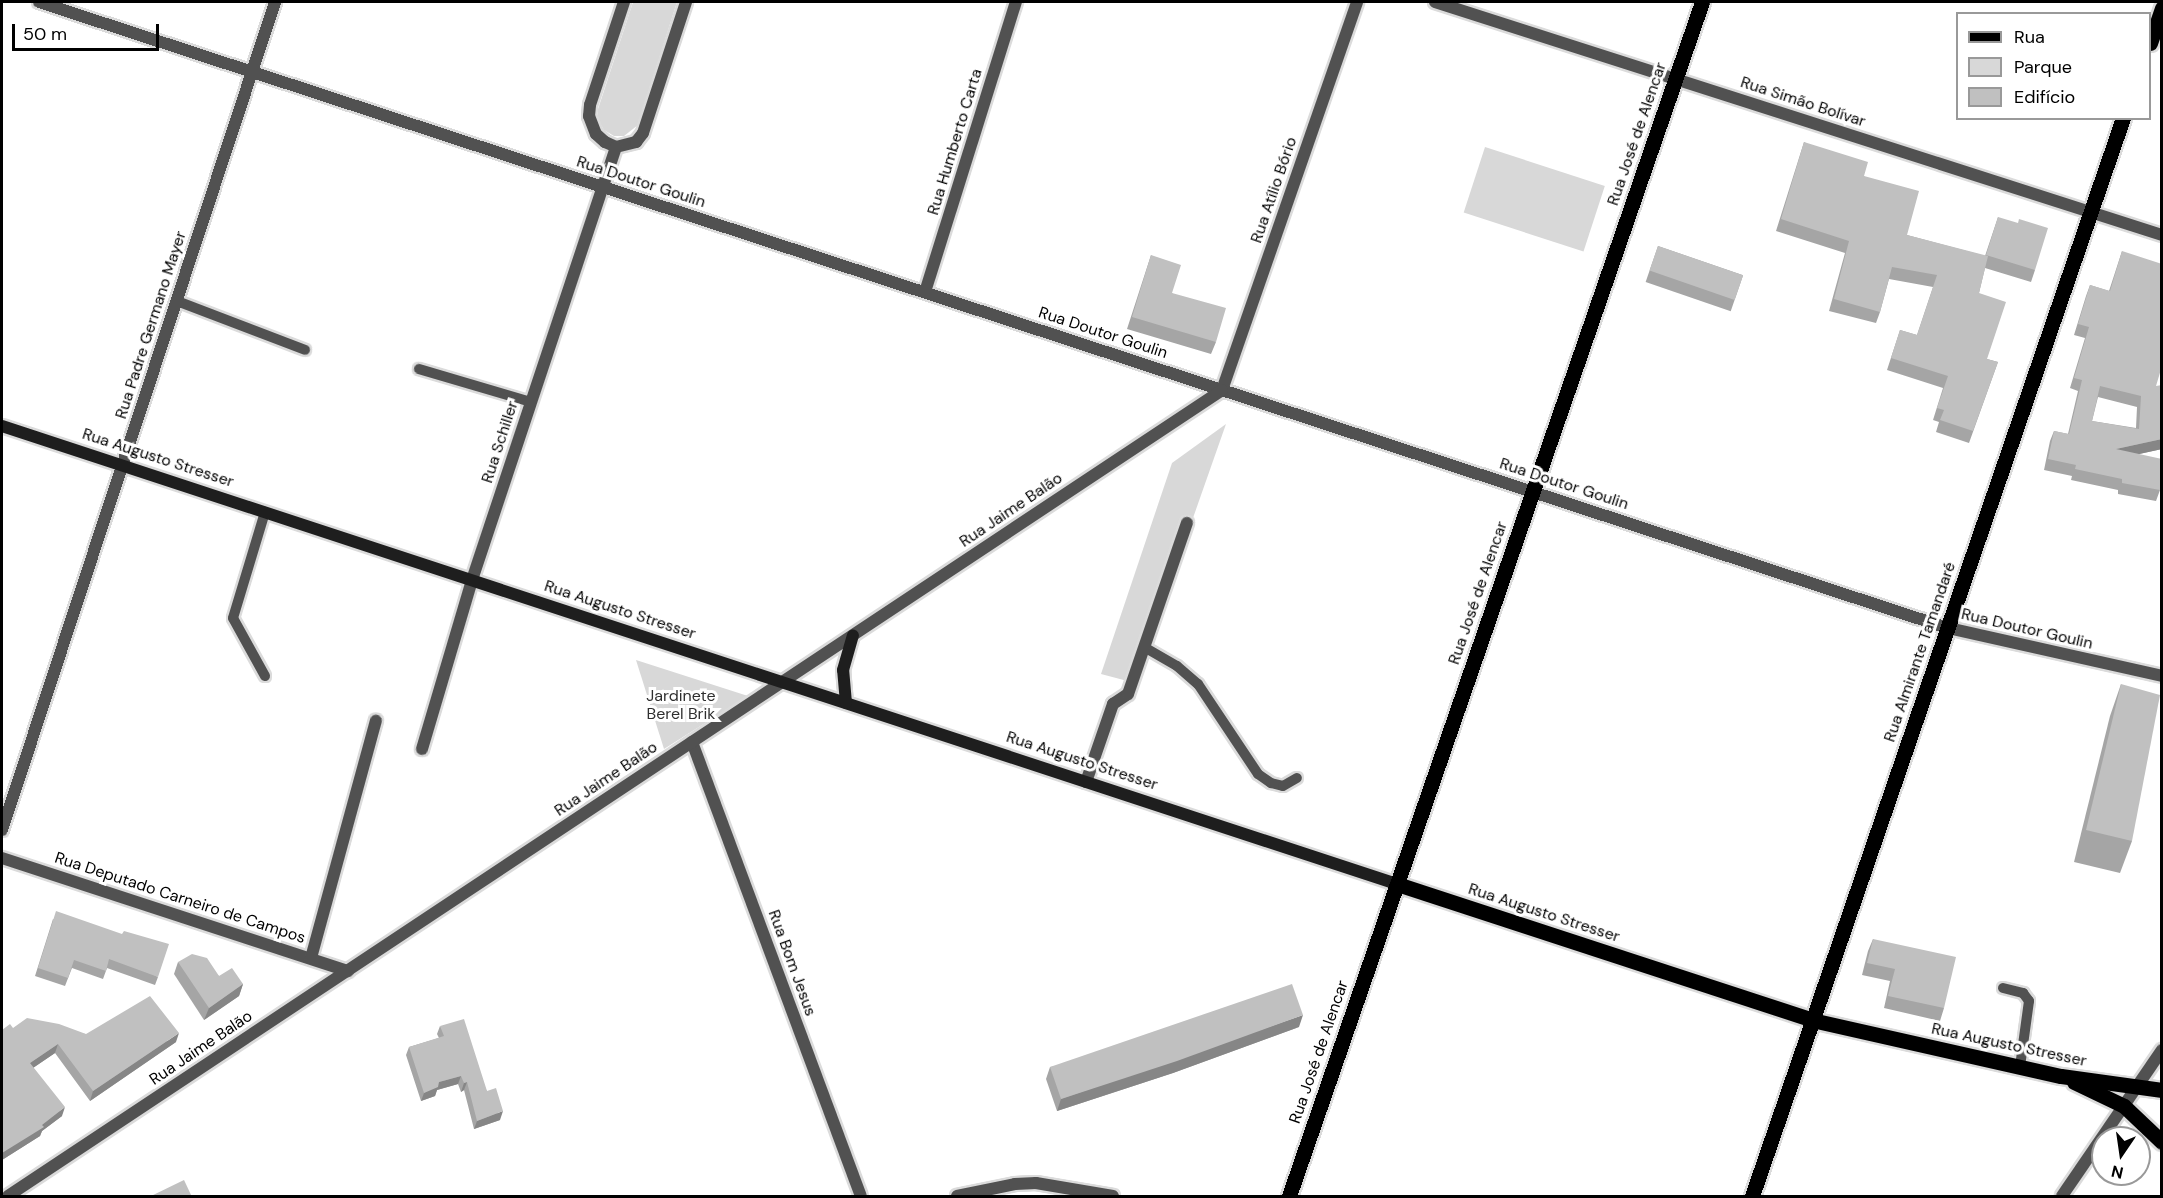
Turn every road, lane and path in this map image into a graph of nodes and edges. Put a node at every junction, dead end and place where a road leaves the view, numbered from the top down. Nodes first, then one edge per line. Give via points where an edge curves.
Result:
1 (39, 2) edge
2 (275, 2) edge
3 (624, 2) edge
4 (686, 2) edge
5 (1016, 2) edge
6 (1357, 2) edge
7 (1435, 2) edge
8 (1702, 2) edge
9 (2162, 8) edge
10 (2151, 40) edge
11 (252, 71) junction
12 (1675, 78) junction
13 (2122, 120) edge
14 (616, 147) junction
15 (603, 186) junction
16 (2091, 212) junction
17 (2162, 235) edge
18 (925, 292) junction
19 (177, 301) junction
20 (305, 350) dead end
21 (419, 369) dead end
22 (1222, 390) junction
23 (531, 402) junction
24 (2, 426) edge
25 (122, 465) junction
26 (1532, 491) junction
27 (265, 512) junction
28 (1187, 523) dead end
29 (472, 580) junction
30 (1948, 628) junction
31 (853, 635) junction
32 (1144, 647) junction
33 (265, 676) dead end
34 (2162, 676) edge
35 (782, 682) junction
36 (846, 703) junction
37 (376, 721) dead end
38 (692, 742) junction
39 (422, 750) dead end
40 (1297, 778) dead end
41 (1086, 782) junction
42 (2, 830) edge
43 (2, 858) edge
44 (1397, 884) junction
45 (311, 958) junction
46 (348, 971) junction
47 (2003, 988) dead end
48 (1812, 1020) junction
49 (2162, 1050) edge
50 (2020, 1067) junction
51 (2061, 1076) junction
52 (2137, 1087) junction
53 (2162, 1090) edge
54 (2124, 1106) junction
55 (2162, 1142) edge
56 (8, 1197) edge
57 (861, 1197) edge
58 (957, 1197) edge
59 (1113, 1197) edge
60 (1289, 1197) edge
61 (1752, 1197) edge
62 (2062, 1197) edge

1 - 11 street, Rua Doutor Goulin
2 - 11 street, Rua Padre Germano Mayer
3 - 14 street via 589,116 596,134
4 - 14 street via 643,133 636,142
5 - 18 street, Rua Humberto Carta
6 - 22 street, Rua Atílio Bório
7 - 12 street, Rua Simão Bolívar
8 - 12 main road, Rua José de Alencar
9 - 10 main road
11 - 15 street, Rua Doutor Goulin
11 - 19 street, Rua Padre Germano Mayer
12 - 16 street, Rua Simão Bolívar
12 - 26 main road, Rua José de Alencar
13 - 16 main road, Rua Almirante Tamandaré
14 - 15 street, Rua Schiller
15 - 18 street, Rua Doutor Goulin
15 - 23 street, Rua Schiller
16 - 17 street, Rua Simão Bolívar
16 - 30 main road, Rua Almirante Tamandaré
18 - 22 street, Rua Doutor Goulin
19 - 20 lane
19 - 25 street, Rua Padre Germano Mayer
21 - 23 lane
22 - 26 street, Rua Doutor Goulin
22 - 31 street, Rua Jaime Balão
23 - 29 street, Rua Schiller
24 - 25 main road, Rua Augusto Stresser
25 - 27 main road, Rua Augusto Stresser
25 - 42 street, Rua Padre Germano Mayer
26 - 30 street, Rua Doutor Goulin
26 - 44 main road, Rua José de Alencar
27 - 29 main road, Rua Augusto Stresser
27 - 33 lane via 233,618
28 - 32 street
29 - 35 main road, Rua Augusto Stresser
29 - 39 street, Rua Schiller
30 - 34 street, Rua Doutor Goulin
30 - 48 main road, Rua Almirante Tamandaré
31 - 35 street, Rua Jaime Balão
31 - 36 main road via 843,670
32 - 40 lane via 1198,684 1258,774 1283,786
32 - 41 street via 1128,694 1113,704
35 - 36 main road, Rua Augusto Stresser
35 - 38 street, Rua Jaime Balão
36 - 41 main road, Rua Augusto Stresser
37 - 45 street
38 - 46 street, Rua Jaime Balão
38 - 57 street, Rua Bom Jesus
41 - 44 main road, Rua Augusto Stresser
43 - 45 street, Rua Deputado Carneiro de Campos
44 - 48 main road, Rua Augusto Stresser
44 - 60 main road, Rua José de Alencar
45 - 46 street, Rua Deputado Carneiro de Campos
46 - 56 street, Rua Jaime Balão
47 - 50 lane via 2023,993 2029,1001
48 - 50 main road, Rua Augusto Stresser
48 - 61 main road, Rua Almirante Tamandaré
49 - 52 street
50 - 51 main road, Rua Augusto Stresser
51 - 52 main road, Rua Augusto Stresser
51 - 54 main road
52 - 53 main road, Rua Augusto Stresser
52 - 54 street
54 - 55 main road
54 - 62 street
58 - 59 street via 1036,1183

